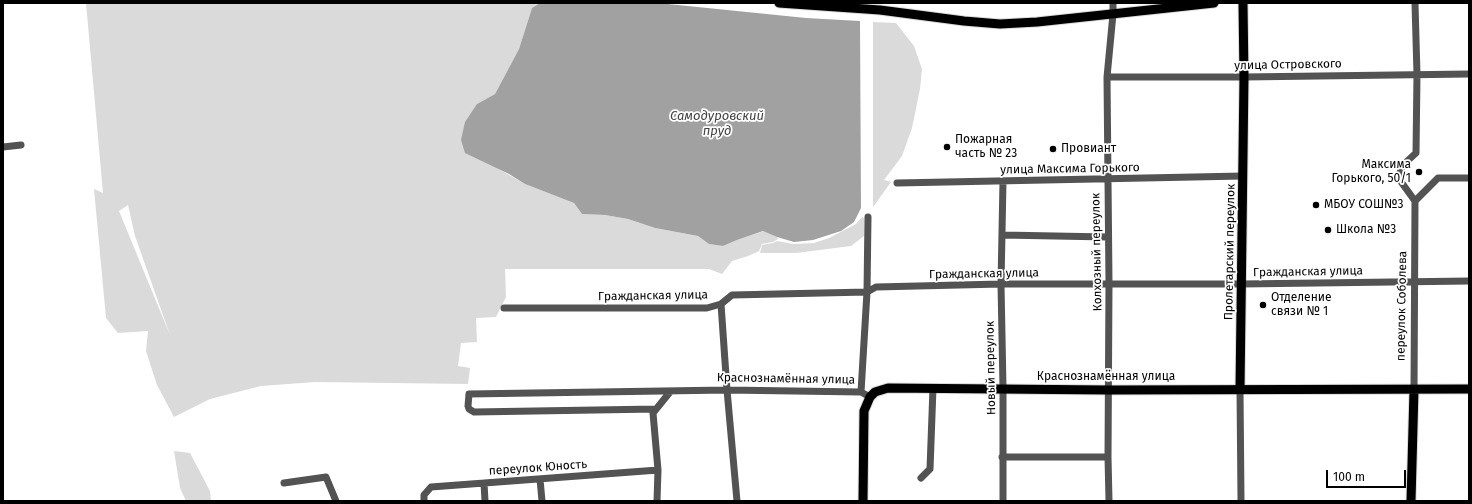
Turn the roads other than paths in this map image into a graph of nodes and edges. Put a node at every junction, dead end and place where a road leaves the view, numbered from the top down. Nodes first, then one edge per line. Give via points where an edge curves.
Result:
1 (779, 3) edge
2 (1113, 3) edge
3 (1214, 3) edge
4 (1243, 3) edge
5 (1415, 3) edge
6 (880, 6) edge
7 (1113, 14) junction
8 (1417, 74) junction
9 (1469, 74) edge
10 (1107, 77) junction
11 (1244, 77) junction
12 (20, 144) dead end
13 (3, 147) edge
14 (1243, 176) junction
15 (1469, 178) edge
16 (1107, 179) junction
17 (1003, 181) junction
18 (897, 183) dead end
19 (1415, 201) junction
20 (868, 217) dead end
21 (1002, 235) junction
22 (1108, 237) junction
23 (1469, 280) edge
24 (1415, 281) junction
25 (1109, 283) junction
26 (1001, 284) junction
27 (1241, 284) junction
28 (867, 292) junction
29 (721, 304) junction
30 (504, 308) dead end
31 (933, 388) junction
32 (1003, 388) junction
33 (1240, 389) junction
34 (1469, 389) edge
35 (727, 390) junction
36 (1109, 390) junction
37 (1414, 390) junction
38 (670, 392) junction
39 (861, 392) junction
40 (870, 397) junction
41 (656, 409) junction
42 (1002, 457) junction
43 (1108, 457) junction
44 (658, 470) junction
45 (921, 478) dead end
46 (540, 479) junction
47 (284, 482) dead end
48 (484, 483) junction
49 (424, 498) edge
50 (336, 501) edge
51 (485, 501) edge
52 (542, 501) edge
53 (657, 501) edge
54 (737, 501) edge
55 (863, 501) edge
56 (1003, 501) edge
57 (1109, 501) edge
58 (1241, 501) edge
59 (1411, 501) edge

1 - 6 main road
2 - 7 street, Колхозный переулок
3 - 7 main road
4 - 11 main road, Пролетарский переулок
5 - 8 street
6 - 7 main road via 964,21 1000,24
7 - 10 street, Колхозный переулок
8 - 9 street, улица Островского
8 - 11 street, улица Островского
8 - 19 street via 1416,153 1404,164 1399,174 1399,179
10 - 11 street, улица Островского
10 - 16 street, Колхозный переулок
11 - 14 main road, Пролетарский переулок
12 - 13 street
14 - 16 street, улица Максима Горького
14 - 27 main road, Пролетарский переулок
15 - 19 street via 1438,178
16 - 17 street, улица Максима Горького
16 - 22 street, Колхозный переулок
17 - 18 street, улица Максима Горького
17 - 21 street, Новый переулок
19 - 24 street, переулок Соболева
20 - 28 street
21 - 22 street
21 - 26 street, Новый переулок
22 - 25 street, Колхозный переулок
23 - 24 street, Гражданская улица
24 - 27 street, Гражданская улица
24 - 37 street, переулок Соболева
25 - 26 street, Гражданская улица
25 - 27 street, Гражданская улица
25 - 36 street, Колхозный переулок
26 - 28 street, Гражданская улица via 876,287
26 - 32 street, Новый переулок
27 - 33 main road, Пролетарский переулок
28 - 29 street, Гражданская улица via 732,295
28 - 39 street
29 - 30 street, Гражданская улица via 707,308
29 - 35 street
31 - 32 main road, Краснознамённая улица
31 - 40 main road, Краснознамённая улица via 888,388 875,392
31 - 45 street via 930,469
32 - 36 main road, Краснознамённая улица
32 - 42 street, Новый переулок
33 - 36 main road, Краснознамённая улица
33 - 37 main road, Краснознамённая улица
33 - 58 street, Пролетарский переулок
34 - 37 main road, Краснознамённая улица
35 - 38 street, Краснознамённая улица
35 - 39 street, Краснознамённая улица
35 - 54 street
36 - 43 street, Колхозный переулок
37 - 59 main road, переулок Соболева
38 - 41 street
38 - 41 street, Краснознамённая улица via 469,394 468,406 474,412
39 - 40 street, Краснознамённая улица
40 - 55 main road via 864,411
41 - 44 street via 654,413
42 - 43 street
42 - 56 street, Новый переулок
43 - 57 street, Колхозный переулок
44 - 46 street, переулок Юность
44 - 53 street
46 - 48 street, переулок Юность
46 - 52 street
47 - 50 street via 326,477
48 - 49 street, переулок Юность via 431,487
48 - 51 street

